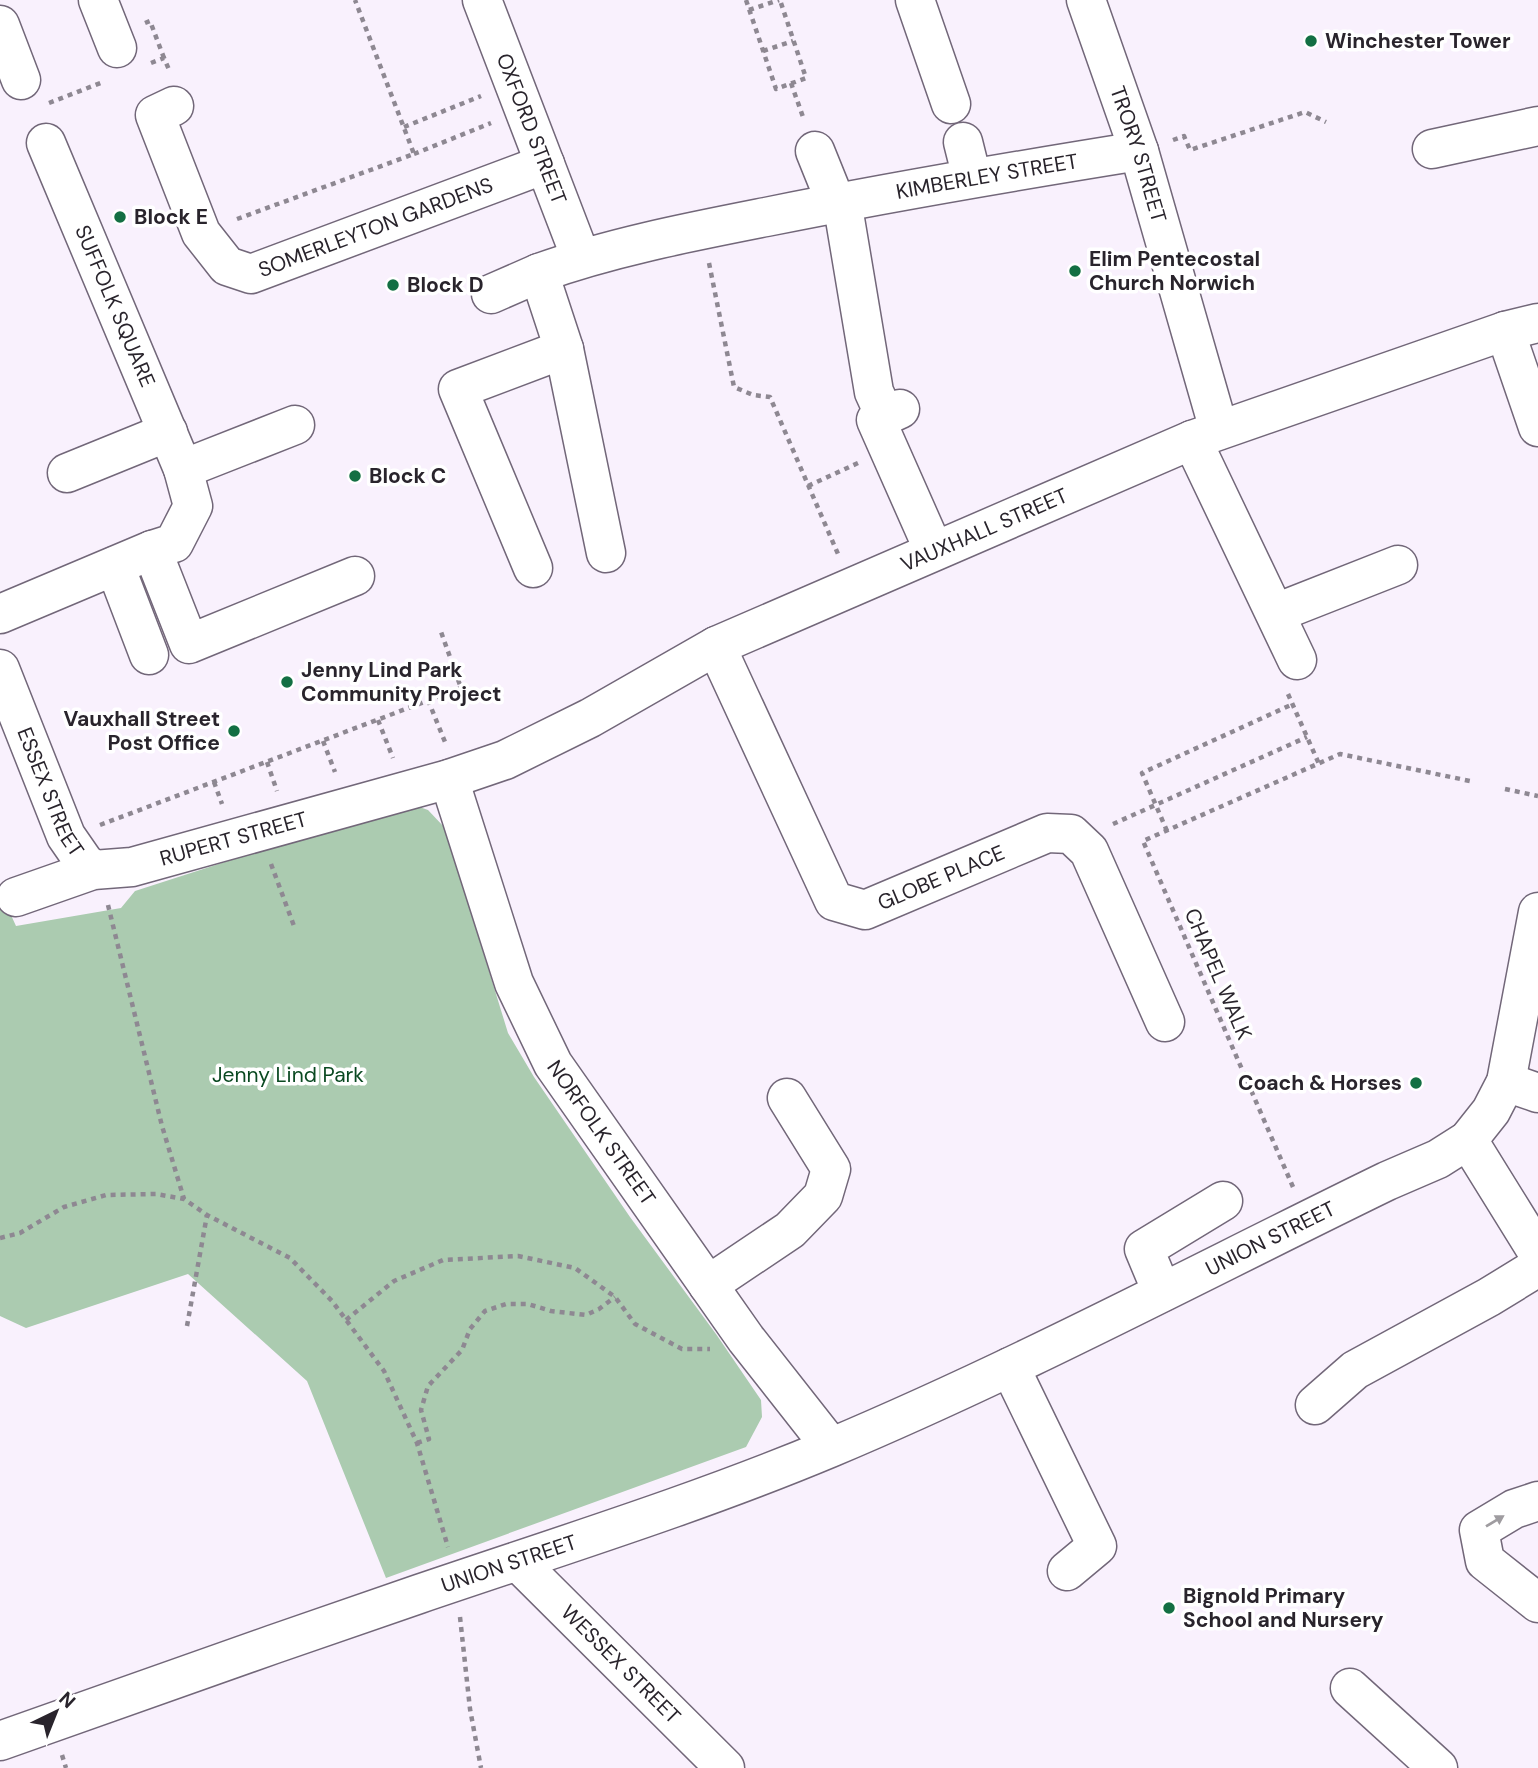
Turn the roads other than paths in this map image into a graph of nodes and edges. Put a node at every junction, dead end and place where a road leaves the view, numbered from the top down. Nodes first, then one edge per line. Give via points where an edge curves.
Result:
1 (98, 0) edge
2 (482, 0) edge
3 (915, 0) edge
4 (1086, 0) edge
5 (0, 25) edge
6 (117, 48) dead end
7 (21, 79) dead end
8 (951, 104) dead end
9 (174, 106) dead end
10 (1538, 126) edge
11 (46, 143) dead end
12 (1432, 149) dead end
13 (815, 151) dead end
14 (1139, 151) junction
15 (545, 164) junction
16 (839, 202) junction
17 (582, 258) junction
18 (539, 273) junction
19 (491, 295) dead end
20 (1522, 327) edge
21 (564, 349) junction
22 (295, 425) dead end
23 (1538, 427) edge
24 (168, 432) junction
25 (1205, 435) junction
26 (183, 469) junction
27 (67, 473) dead end
28 (152, 550) junction
29 (934, 551) junction
30 (606, 553) dead end
31 (1398, 565) dead end
32 (115, 566) junction
33 (533, 568) dead end
34 (355, 576) dead end
35 (1276, 613) junction
36 (0, 614) edge
37 (716, 646) junction
38 (149, 655) dead end
39 (1297, 660) road end
40 (0, 669) edge
41 (449, 765) junction
42 (256, 818) junction
43 (109, 869) junction
44 (16, 897) dead end
45 (1538, 912) edge
46 (1165, 1022) dead end
47 (1522, 1088) edge
48 (787, 1098) dead end
49 (1468, 1140) junction
50 (1223, 1201) dead end
51 (1538, 1253) edge
52 (1538, 1267) edge
53 (708, 1285) junction
54 (1163, 1292) junction
55 (1010, 1367) junction
56 (1315, 1405) dead end
57 (831, 1447) junction
58 (1538, 1501) edge
59 (518, 1562) junction
60 (1068, 1570) dead end
61 (1538, 1603) edge
62 (1350, 1688) dead end
63 (0, 1741) edge
64 (725, 1768) edge
65 (1438, 1768) edge

1 - 6 street
2 - 15 street, OXFORD STREET
3 - 8 street
4 - 14 street, TRORY STREET
5 - 7 street
9 - 15 street, SOMERLEYTON GARDENS via 155,116 201,233 227,266 251,274
10 - 12 street
11 - 24 street, SUFFOLK SQUARE
13 - 16 street
14 - 16 street, KIMBERLEY STREET via 968,160
14 - 25 street, TRORY STREET
15 - 17 street, OXFORD STREET
16 - 17 street, KIMBERLEY STREET
16 - 29 street via 874,392 894,423
17 - 18 street, KIMBERLEY STREET
18 - 19 street, KIMBERLEY STREET
18 - 21 street
20 - 23 street
20 - 25 street, VAUXHALL STREET
21 - 30 street
21 - 33 street via 458,389
22 - 26 street
24 - 26 street, SUFFOLK SQUARE
24 - 27 street
25 - 29 street, VAUXHALL STREET
25 - 35 street, TRORY STREET
26 - 28 street, SUFFOLK SQUARE via 193,506 174,543
28 - 32 street, SUFFOLK SQUARE
28 - 34 street via 189,644
29 - 37 street, VAUXHALL STREET
31 - 35 street
32 - 36 street, SUFFOLK SQUARE
32 - 38 street
35 - 39 street, TRORY STREET
37 - 41 street, VAUXHALL STREET via 505,760
37 - 46 street, GLOBE PLACE via 834,901 865,910 1047,833 1071,834 1089,851
40 - 43 street, ESSEX STREET via 66,836 84,862
41 - 42 street, RUPERT STREET
41 - 42 street via 397,768
41 - 53 street, NORFOLK STREET via 514,982 553,1064
42 - 43 street, RUPERT STREET
43 - 44 street, RUPERT STREET
45 - 47 street, UNION STREET
47 - 49 street, UNION STREET via 1491,1111
48 - 53 street via 831,1169 823,1196 790,1230
49 - 51 street
49 - 54 street, UNION STREET
50 - 54 street via 1144,1249
52 - 56 street via 1355,1370
53 - 57 street, NORFOLK STREET
54 - 55 street, UNION STREET
55 - 57 street, UNION STREET
55 - 60 street via 1097,1546
57 - 59 street, UNION STREET
61 -> 58 street via 1485,1561 1479,1530
59 - 63 street, UNION STREET
59 - 64 street, WESSEX STREET
62 - 65 street

